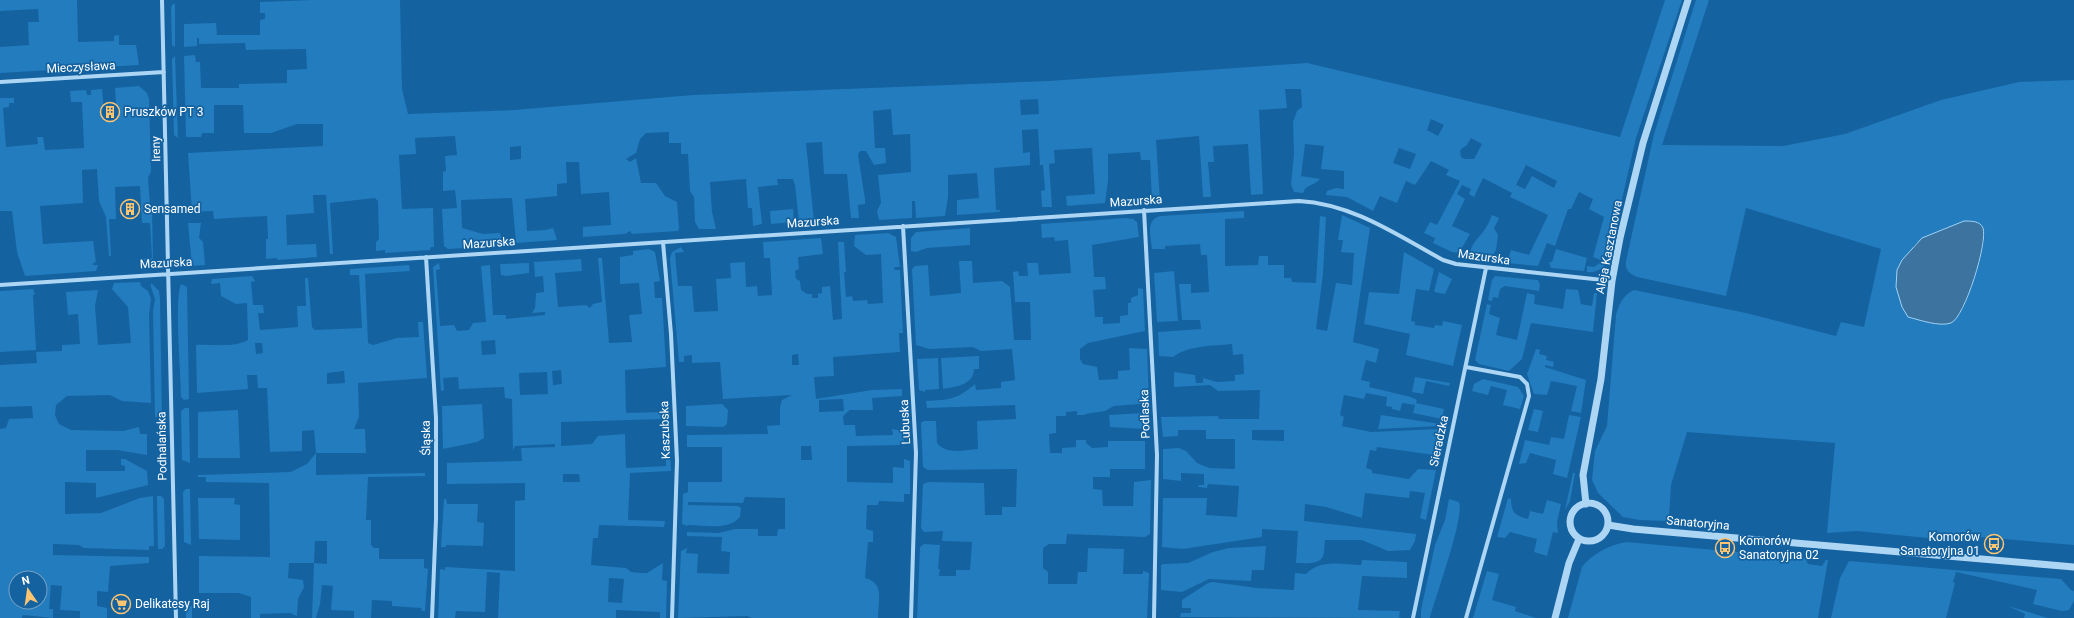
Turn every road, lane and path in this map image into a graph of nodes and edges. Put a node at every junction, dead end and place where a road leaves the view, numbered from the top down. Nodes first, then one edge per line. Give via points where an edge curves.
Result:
1 (162, 0) edge
2 (1688, 0) edge
3 (164, 72) junction
4 (0, 82) edge
5 (1144, 210) junction
6 (903, 226) junction
7 (663, 242) junction
8 (426, 257) junction
9 (1486, 268) junction
10 (168, 273) junction
11 (1612, 281) junction
12 (0, 285) edge
13 (1466, 367) junction
14 (1586, 504) junction
15 (1608, 525) junction
16 (1579, 539) junction
17 (2074, 567) edge
18 (176, 618) edge
19 (432, 618) edge
20 (672, 618) edge
21 (911, 618) edge
22 (1154, 618) edge
23 (1412, 618) edge
24 (1466, 618) edge
25 (1555, 618) edge

1 - 3 street, Ireny
2 - 11 street, Aleja Kasztanowa via 1643,143
3 - 4 street, Mieczysława
3 - 10 street, Ireny
5 - 6 street, Mazurska
5 - 9 street, Mazurska via 1287,201 1318,203 1357,214 1443,260 1469,267
5 - 22 street, Podlaska via 1157,455
6 - 7 street, Mazurska
6 - 21 street, Lubuska via 916,453
7 - 8 street, Mazurska
7 - 20 street, Kaszubska via 672,338 677,461
8 - 10 street, Mazurska
8 - 19 street, Śląska via 436,418 436,519
9 - 11 street, Mazurska
9 - 13 street, Sieradzka
10 - 12 street, Mazurska
10 - 18 street, Podhalańska
11 - 14 street, Aleja Kasztanowa via 1601,374 1583,475
13 - 23 street, Sieradzka
13 - 24 street via 1520,377 1527,384 1529,396
14 - 15 street via 1602,508 1606,513
14 - 16 street via 1575,509 1570,519 1572,530
15 - 16 street via 1605,532 1594,541
15 - 17 street, Sanatoryjna
16 - 25 street via 1569,563

